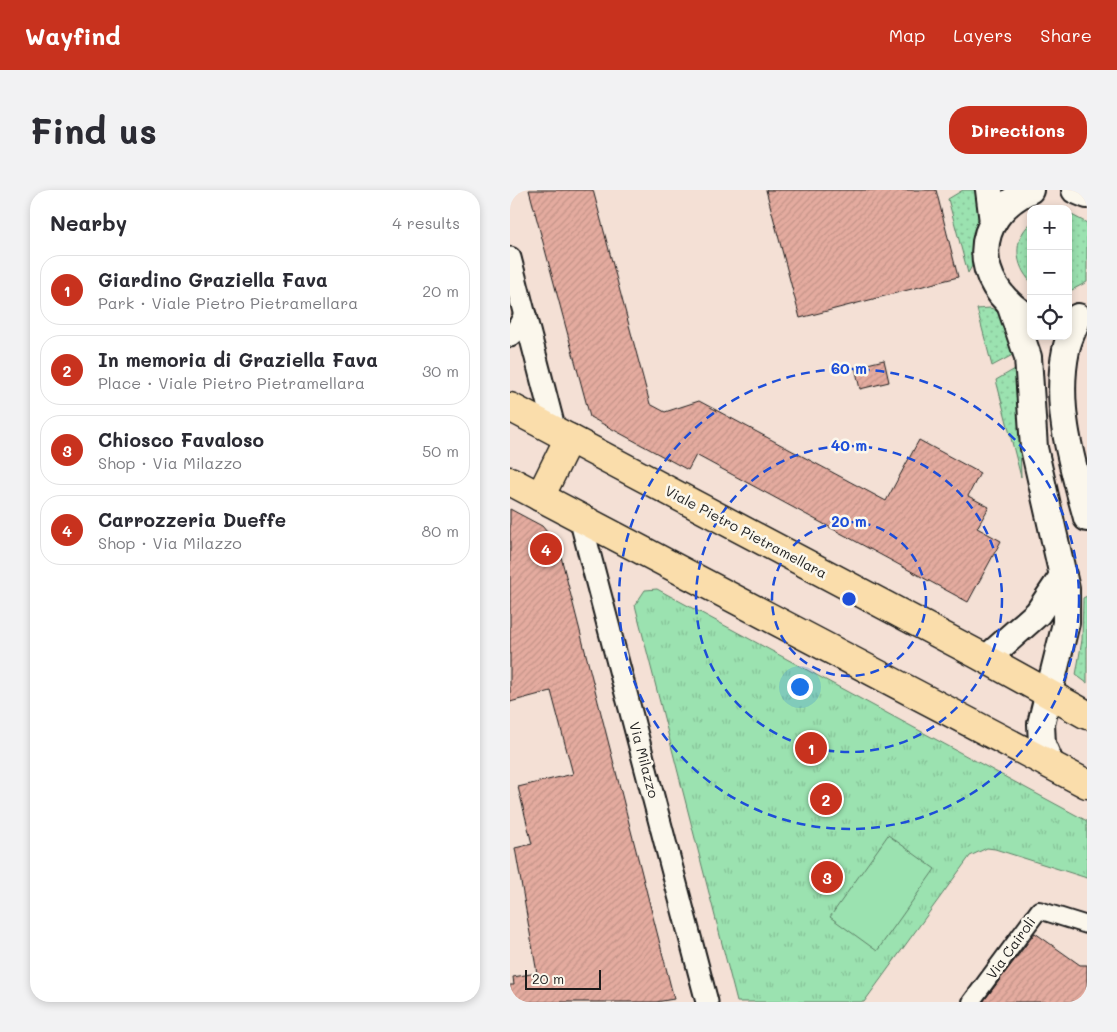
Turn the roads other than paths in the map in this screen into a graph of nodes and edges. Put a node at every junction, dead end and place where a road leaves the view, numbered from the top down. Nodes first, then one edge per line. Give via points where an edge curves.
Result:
1 (989, 190) edge
2 (1030, 190) edge
3 (1076, 190) edge
4 (1087, 195) edge
5 (993, 222) junction
6 (510, 258) edge
7 (1021, 313) edge
8 (525, 315) junction
9 (1078, 317) edge
10 (510, 336) edge
11 (510, 407) edge
12 (562, 435) junction
13 (510, 481) edge
14 (540, 497) junction
15 (580, 518) junction
16 (1087, 518) edge
17 (1063, 576) junction
18 (986, 659) junction
19 (1049, 693) junction
20 (1087, 715) edge
21 (1050, 765) junction
22 (1087, 784) edge
23 (1087, 925) edge
24 (707, 1002) edge
25 (971, 1002) edge

1 - 5 street
2 - 5 street via 1003,208
3 - 4 street
5 - 7 street via 985,258 989,277 998,294
6 - 8 street
7 - 17 street via 1028,357 1034,448
8 - 10 street
8 - 12 street
9 - 16 street via 1066,348 1061,383 1069,450
11 - 12 main road, Viale Pietro Pietramellara
12 - 14 main road
12 - 18 main road, Viale Pietro Pietramellara
13 - 14 main road
14 - 15 main road
15 - 21 main road
15 - 24 street, Via Milazzo
17 - 18 street via 1038,613
17 - 19 street via 1066,623
18 - 19 main road, Viale Pietro Pietramellara
19 - 20 main road, Viale Pietro Pietramellara
19 - 21 street via 1041,724 1042,744
21 - 22 main road
23 - 25 street, Via Cairoli via 1039,910

